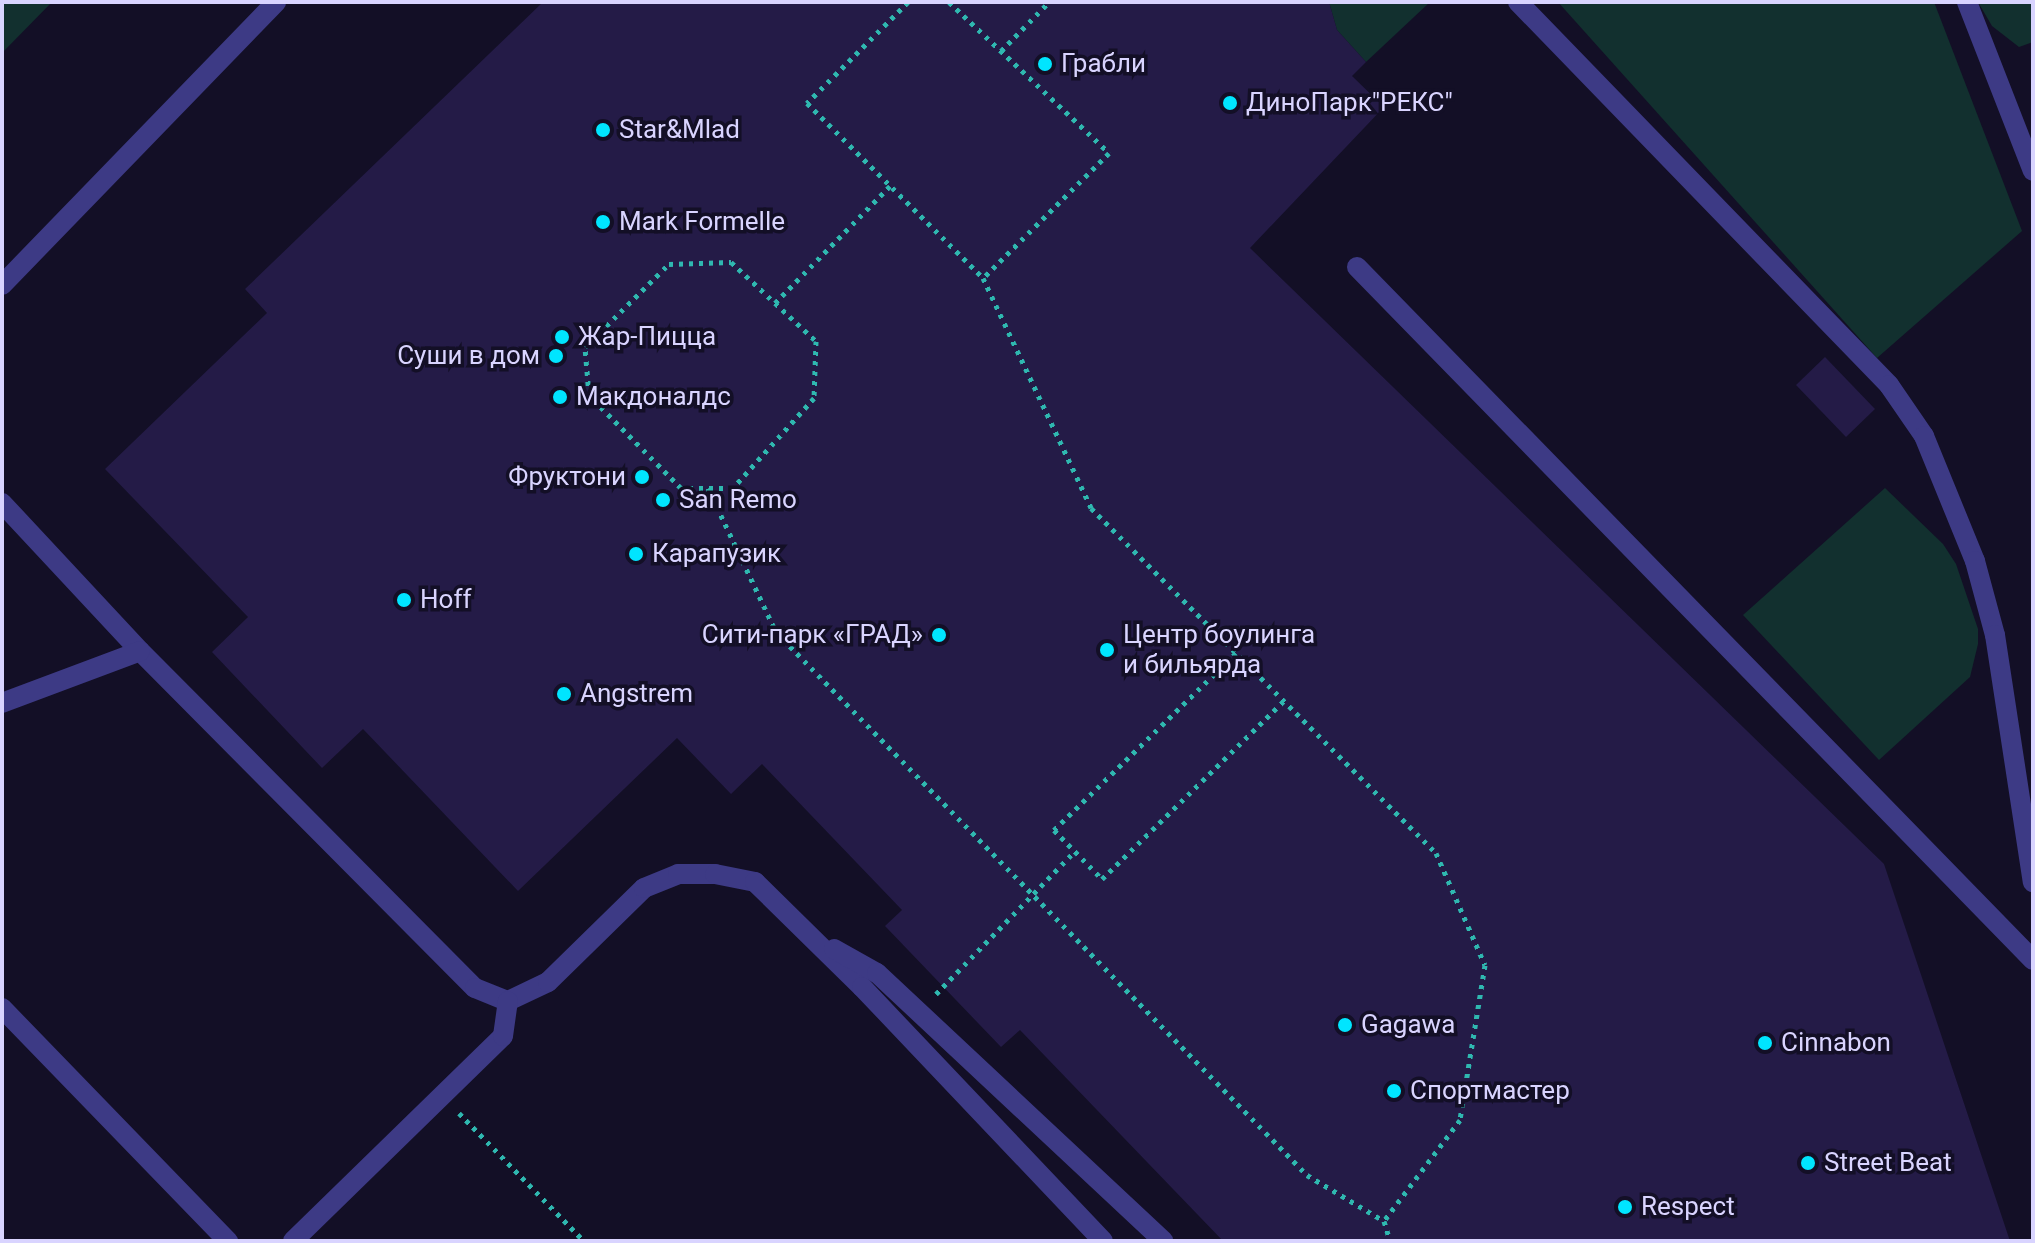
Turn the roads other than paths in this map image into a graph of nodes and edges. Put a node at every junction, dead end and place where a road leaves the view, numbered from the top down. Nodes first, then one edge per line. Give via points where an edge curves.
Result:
1 (276, 2) edge
2 (1518, 2) edge
3 (1967, 2) edge
4 (2033, 171) edge
5 (1357, 267) dead end
6 (2, 285) edge
7 (2, 503) edge
8 (140, 651) junction
9 (2, 703) edge
10 (2033, 882) edge
11 (810, 935) junction
12 (2033, 960) edge
13 (508, 1001) junction
14 (2, 1008) edge
15 (228, 1241) edge
16 (293, 1241) edge
17 (1103, 1241) edge
18 (1163, 1241) edge

1 - 6 street
2 - 10 street via 1889,385 1924,436 1975,561 1995,635
3 - 4 street
5 - 12 street
7 - 8 street
8 - 9 street
8 - 13 street via 475,988
11 - 13 street via 755,882 678,874 644,888 548,982
11 - 17 street
11 - 18 street via 877,973
13 - 16 street via 503,1036
14 - 15 street

